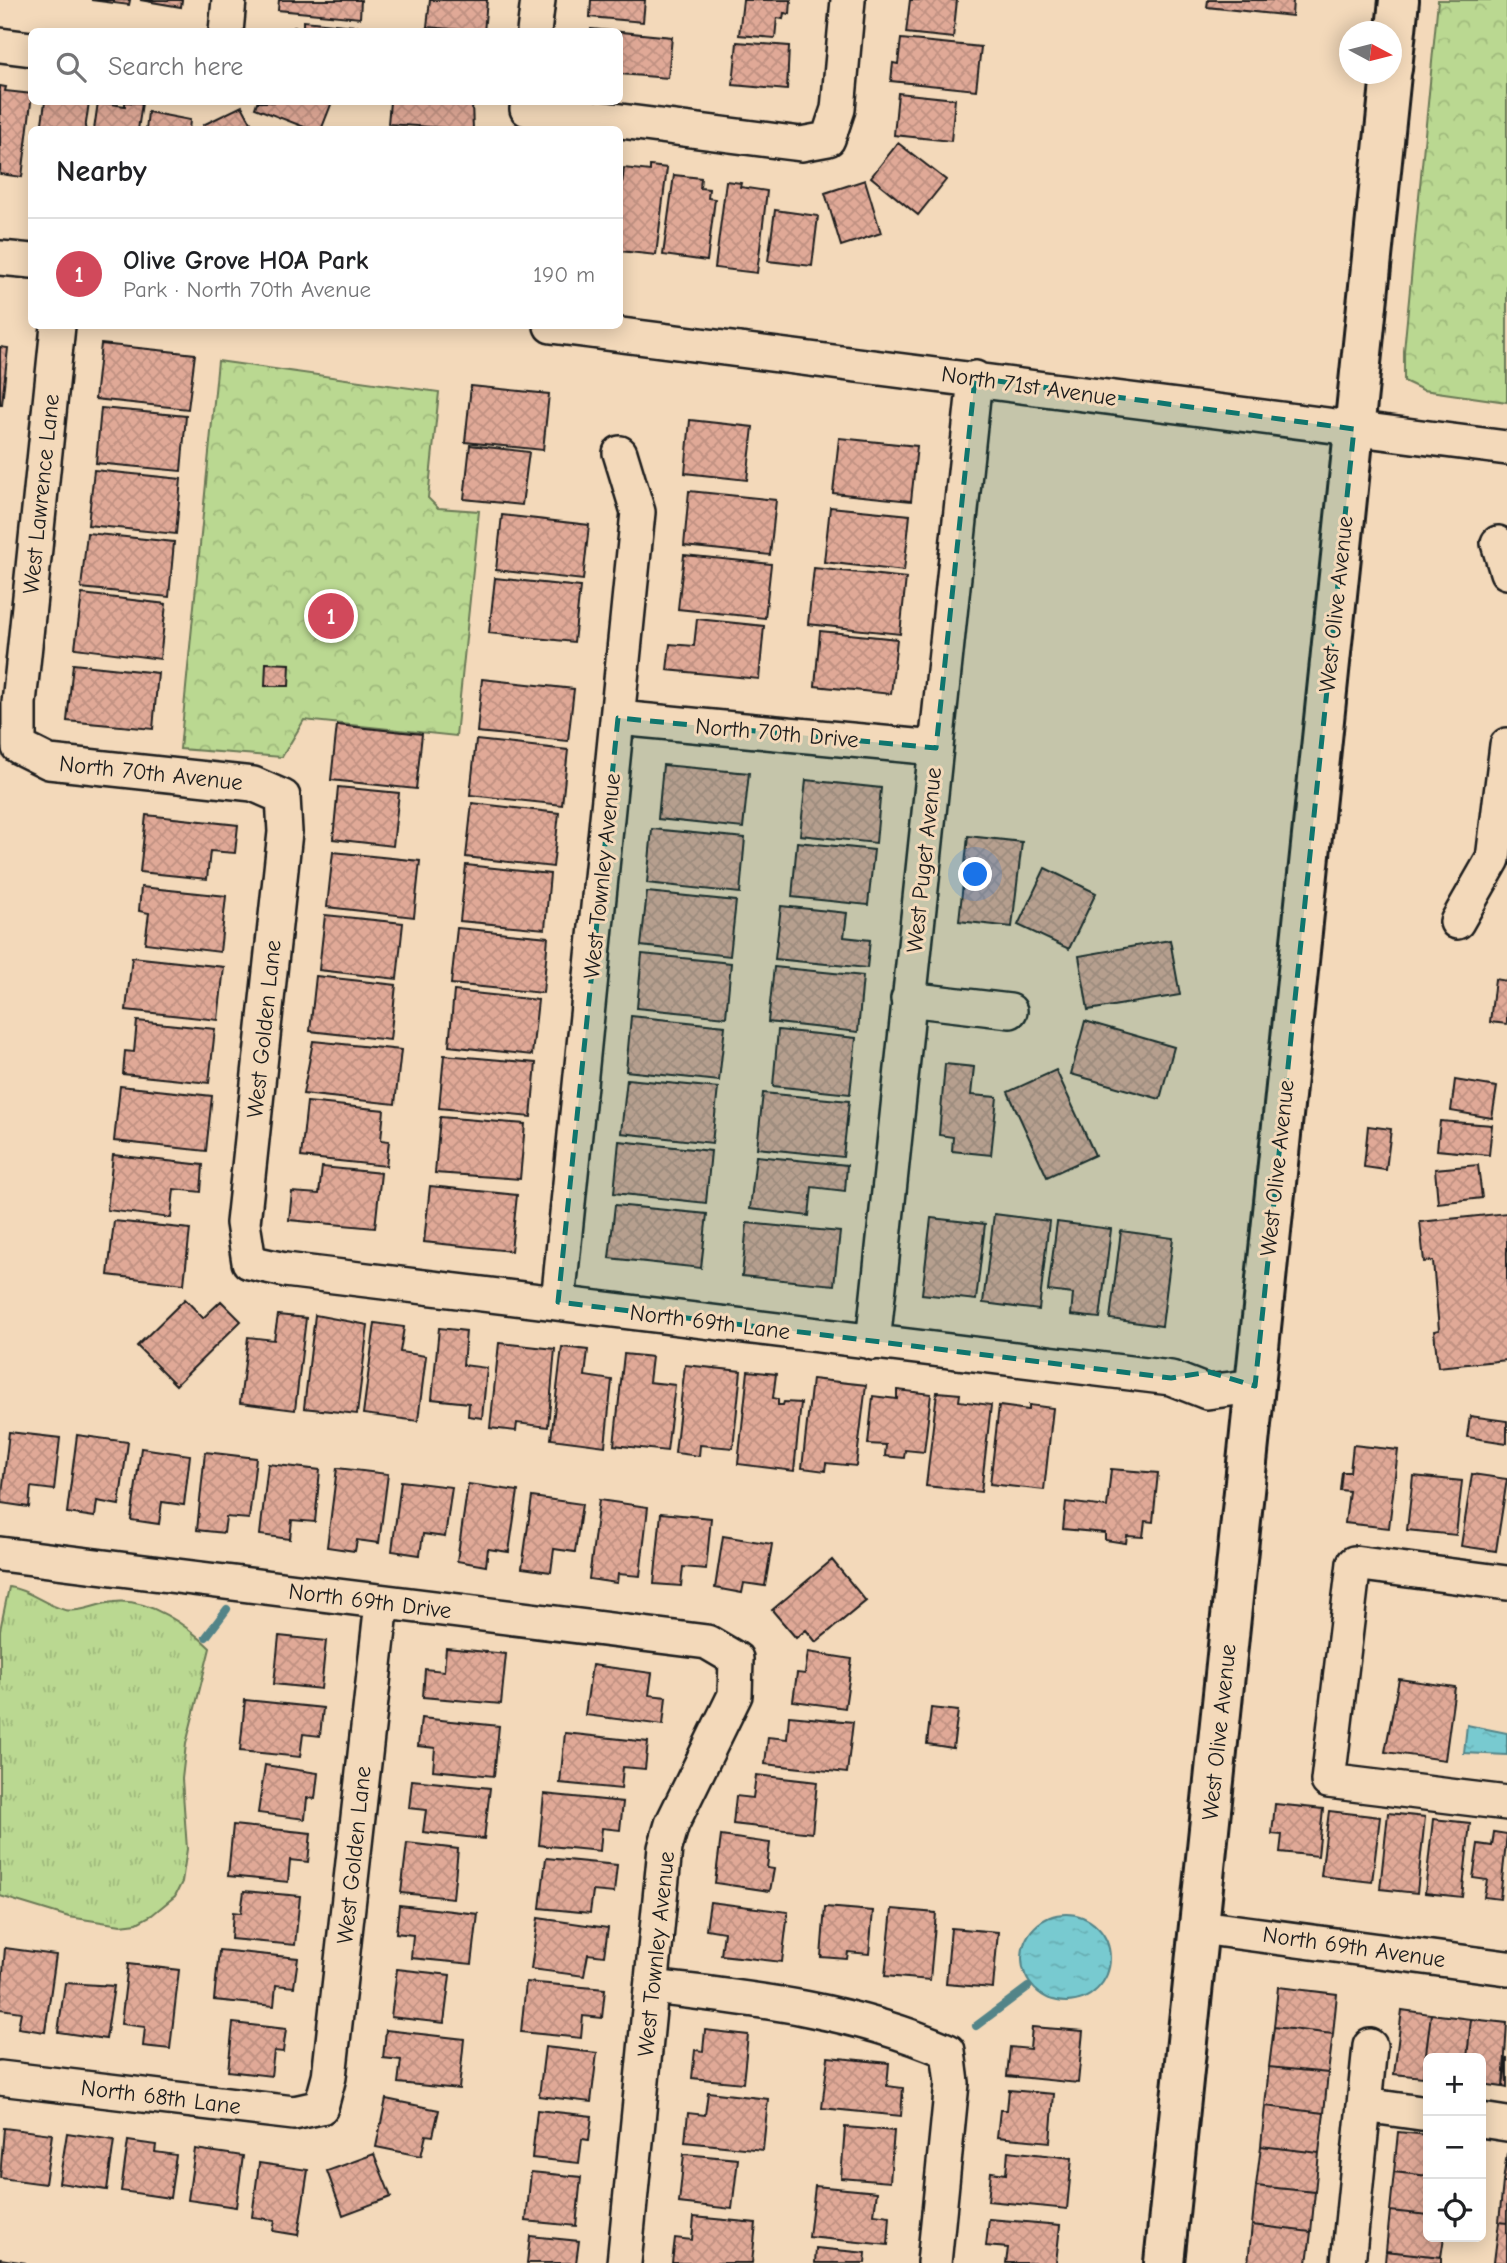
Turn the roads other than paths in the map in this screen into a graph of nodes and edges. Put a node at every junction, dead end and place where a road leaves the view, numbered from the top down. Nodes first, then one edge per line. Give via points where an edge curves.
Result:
1 (229, 0) edge
2 (538, 0) edge
3 (848, 0) edge
4 (1399, 0) edge
5 (1397, 21) edge
6 (226, 28) edge
7 (534, 28) edge
8 (0, 45) edge
9 (28, 48) edge
10 (1390, 84) edge
11 (526, 113) edge
12 (0, 258) edge
13 (28, 261) edge
14 (58, 329) edge
15 (575, 329) edge
16 (975, 378) junction
17 (1354, 429) junction
18 (1507, 448) edge
19 (620, 453) dead end
20 (618, 718) junction
21 (1507, 745) edge
22 (19, 747) joint
23 (936, 748) junction
24 (1505, 784) edge
25 (284, 797) joint
26 (1457, 922) dead end
27 (908, 999) junction
28 (1010, 1011) dead end
29 (248, 1262) joint
30 (558, 1302) junction
31 (873, 1343) junction
32 (1255, 1386) junction
33 (0, 1555) edge
34 (1507, 1583) edge
35 (382, 1602) junction
36 (736, 1659) joint
37 (1507, 1803) edge
38 (1200, 1927) junction
39 (1507, 1968) edge
40 (652, 1987) junction
41 (1370, 2046) dead end
42 (0, 2078) edge
43 (1364, 2105) junction
44 (321, 2107) joint
45 (1423, 2113) edge
46 (1486, 2121) edge
47 (1507, 2124) edge
48 (624, 2263) edge
49 (934, 2263) edge
50 (1164, 2263) edge
51 (1348, 2263) edge

1 - 6 street
2 - 7 street
3 - 11 street via 838,109 828,139 801,144
4 - 5 main road, West Olive Avenue
8 - 9 street
10 - 17 main road, West Olive Avenue
12 - 13 street
14 - 22 street, West Lawrence Lane via 19,703
15 - 16 street, North 71st Avenue
16 - 17 street, North 71st Avenue
16 - 23 street, West Puget Avenue
17 - 18 street, North 71st Avenue
17 - 32 main road, West Olive Avenue
19 - 20 street, West Townley Avenue via 638,512
20 - 23 street, North 70th Drive
20 - 30 street, West Townley Avenue
21 - 24 street
22 - 25 street, North 70th Avenue via 48,762 253,784
23 - 27 street, West Puget Avenue
24 - 26 street via 1493,859
25 - 29 street, West Golden Lane via 285,832 243,1223
27 - 28 street
27 - 31 street, West Puget Avenue
29 - 30 street, North 69th Lane
30 - 31 street, North 69th Lane
31 - 32 street, North 69th Lane via 1171,1378 1209,1372
32 - 38 main road, West Olive Avenue
33 - 35 street, North 69th Drive
34 - 37 street via 1354,1563 1328,1781
35 - 36 street, North 69th Drive via 707,1642
35 - 44 street, West Golden Lane via 329,2077
36 - 40 street, West Townley Avenue via 735,1695 672,1824
38 - 39 street, North 69th Avenue
38 - 50 main road, West Olive Avenue
40 - 48 street, West Townley Avenue
40 - 49 street via 795,2004 948,2050 952,2083
41 - 43 street
42 - 44 street, North 68th Lane via 293,2113
43 - 45 street
43 - 51 street
46 - 47 street

